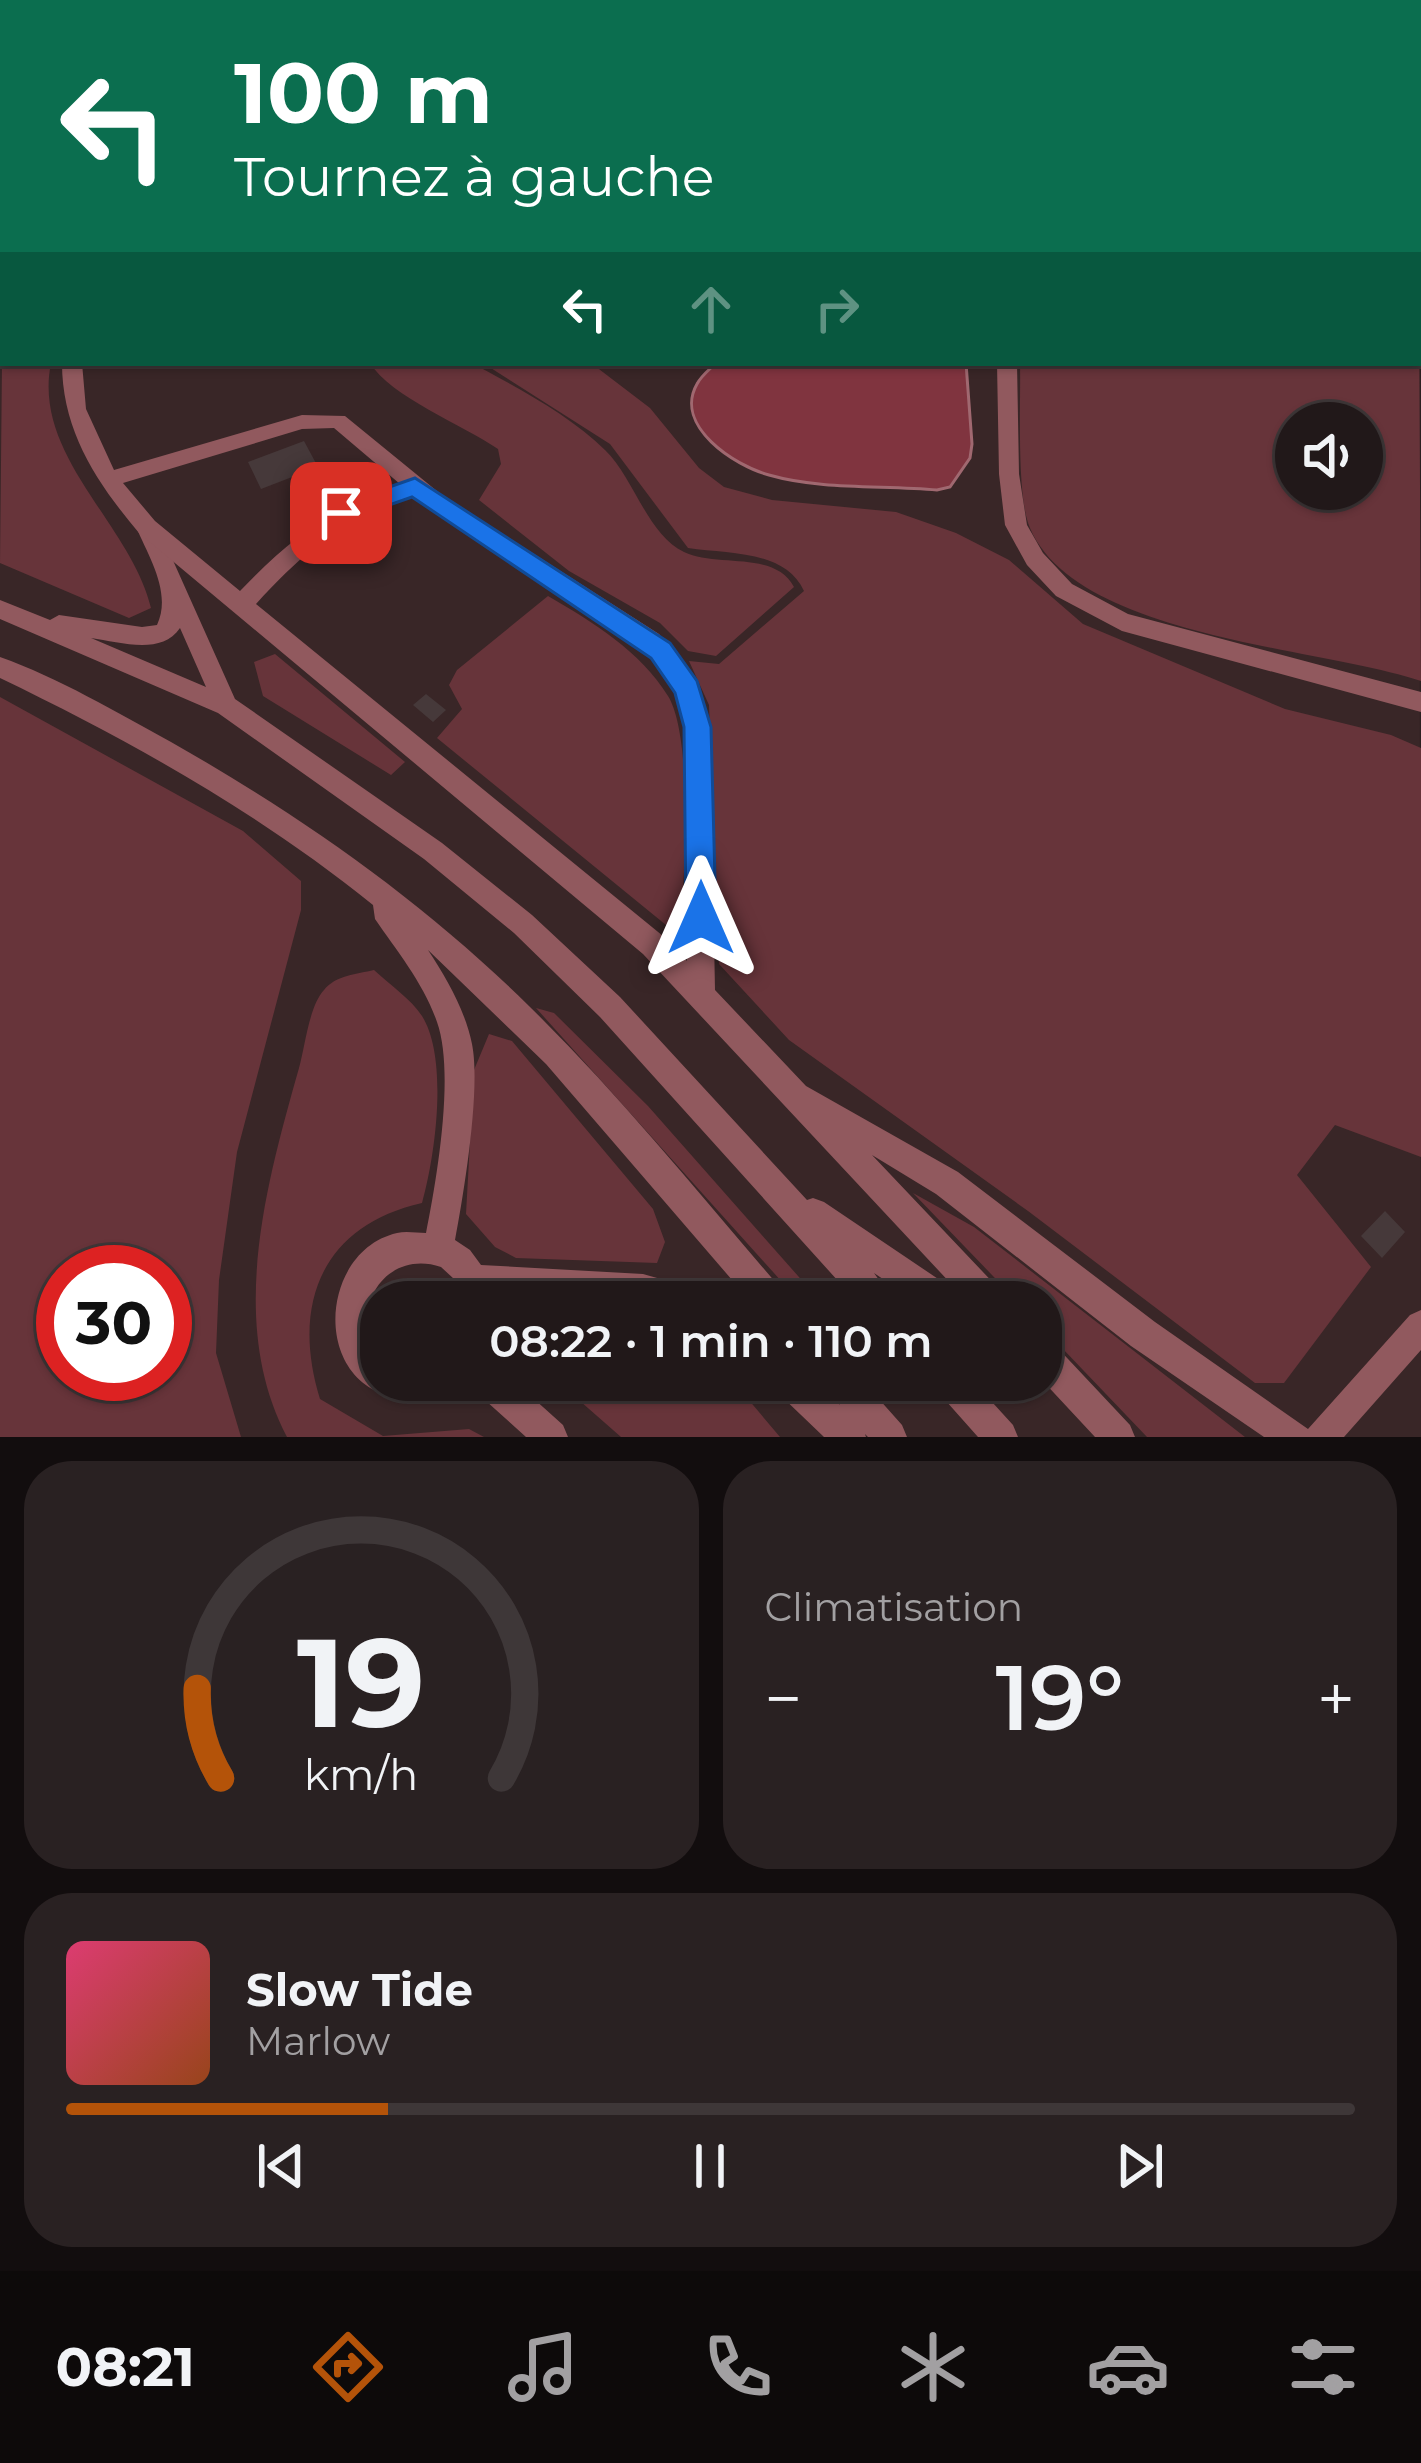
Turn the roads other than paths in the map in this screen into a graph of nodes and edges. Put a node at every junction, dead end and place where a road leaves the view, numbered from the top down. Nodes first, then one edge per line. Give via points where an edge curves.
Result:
1 (72, 366) edge
2 (1007, 366) edge
3 (109, 479) junction
4 (415, 487) junction
5 (148, 527) junction
6 (171, 579) junction
7 (241, 605) junction
8 (0, 609) edge
9 (26, 619) junction
10 (0, 667) edge
11 (1421, 702) edge
12 (226, 706) junction
13 (365, 884) junction
14 (701, 998) junction
15 (782, 1084) junction
16 (766, 1178) junction
17 (438, 1248) junction
18 (367, 1281) edge
19 (469, 1281) edge
20 (754, 1281) edge
21 (860, 1281) edge
22 (911, 1281) edge
23 (970, 1281) edge
24 (360, 1294) edge
25 (1421, 1326) edge
26 (360, 1367) edge
27 (1062, 1378) edge
28 (511, 1401) edge
29 (811, 1401) edge
30 (858, 1401) edge
31 (969, 1401) edge
32 (551, 1437) edge
33 (849, 1437) edge
34 (890, 1437) edge
35 (1001, 1437) edge
36 (1118, 1437) edge
37 (1294, 1437) edge
38 (1321, 1437) edge

1 - 3 street via 77,416
2 - 11 street via 1016,525 1064,590 1122,622
3 - 4 street via 326,419 347,427
3 - 5 street
4 - 7 street via 315,530
4 - 14 street via 639,632 680,675 699,744
5 - 6 street
5 - 7 street
6 - 9 street via 172,626 159,636
6 - 12 street
7 - 14 street via 610,906
8 - 9 street
9 - 12 street
10 - 13 street via 104,715 256,806
12 - 16 street via 523,924
13 - 17 street via 438,988 458,1037
13 - 20 street via 538,1035
14 - 15 street
15 - 23 street
15 - 37 street via 947,1183 1143,1334
16 - 21 street
16 - 22 street
17 - 18 street via 395,1252
17 - 19 street via 453,1255
24 - 26 street via 348,1334
25 - 38 street
27 - 36 street
28 - 32 street
29 - 33 street
30 - 34 street
31 - 35 street

